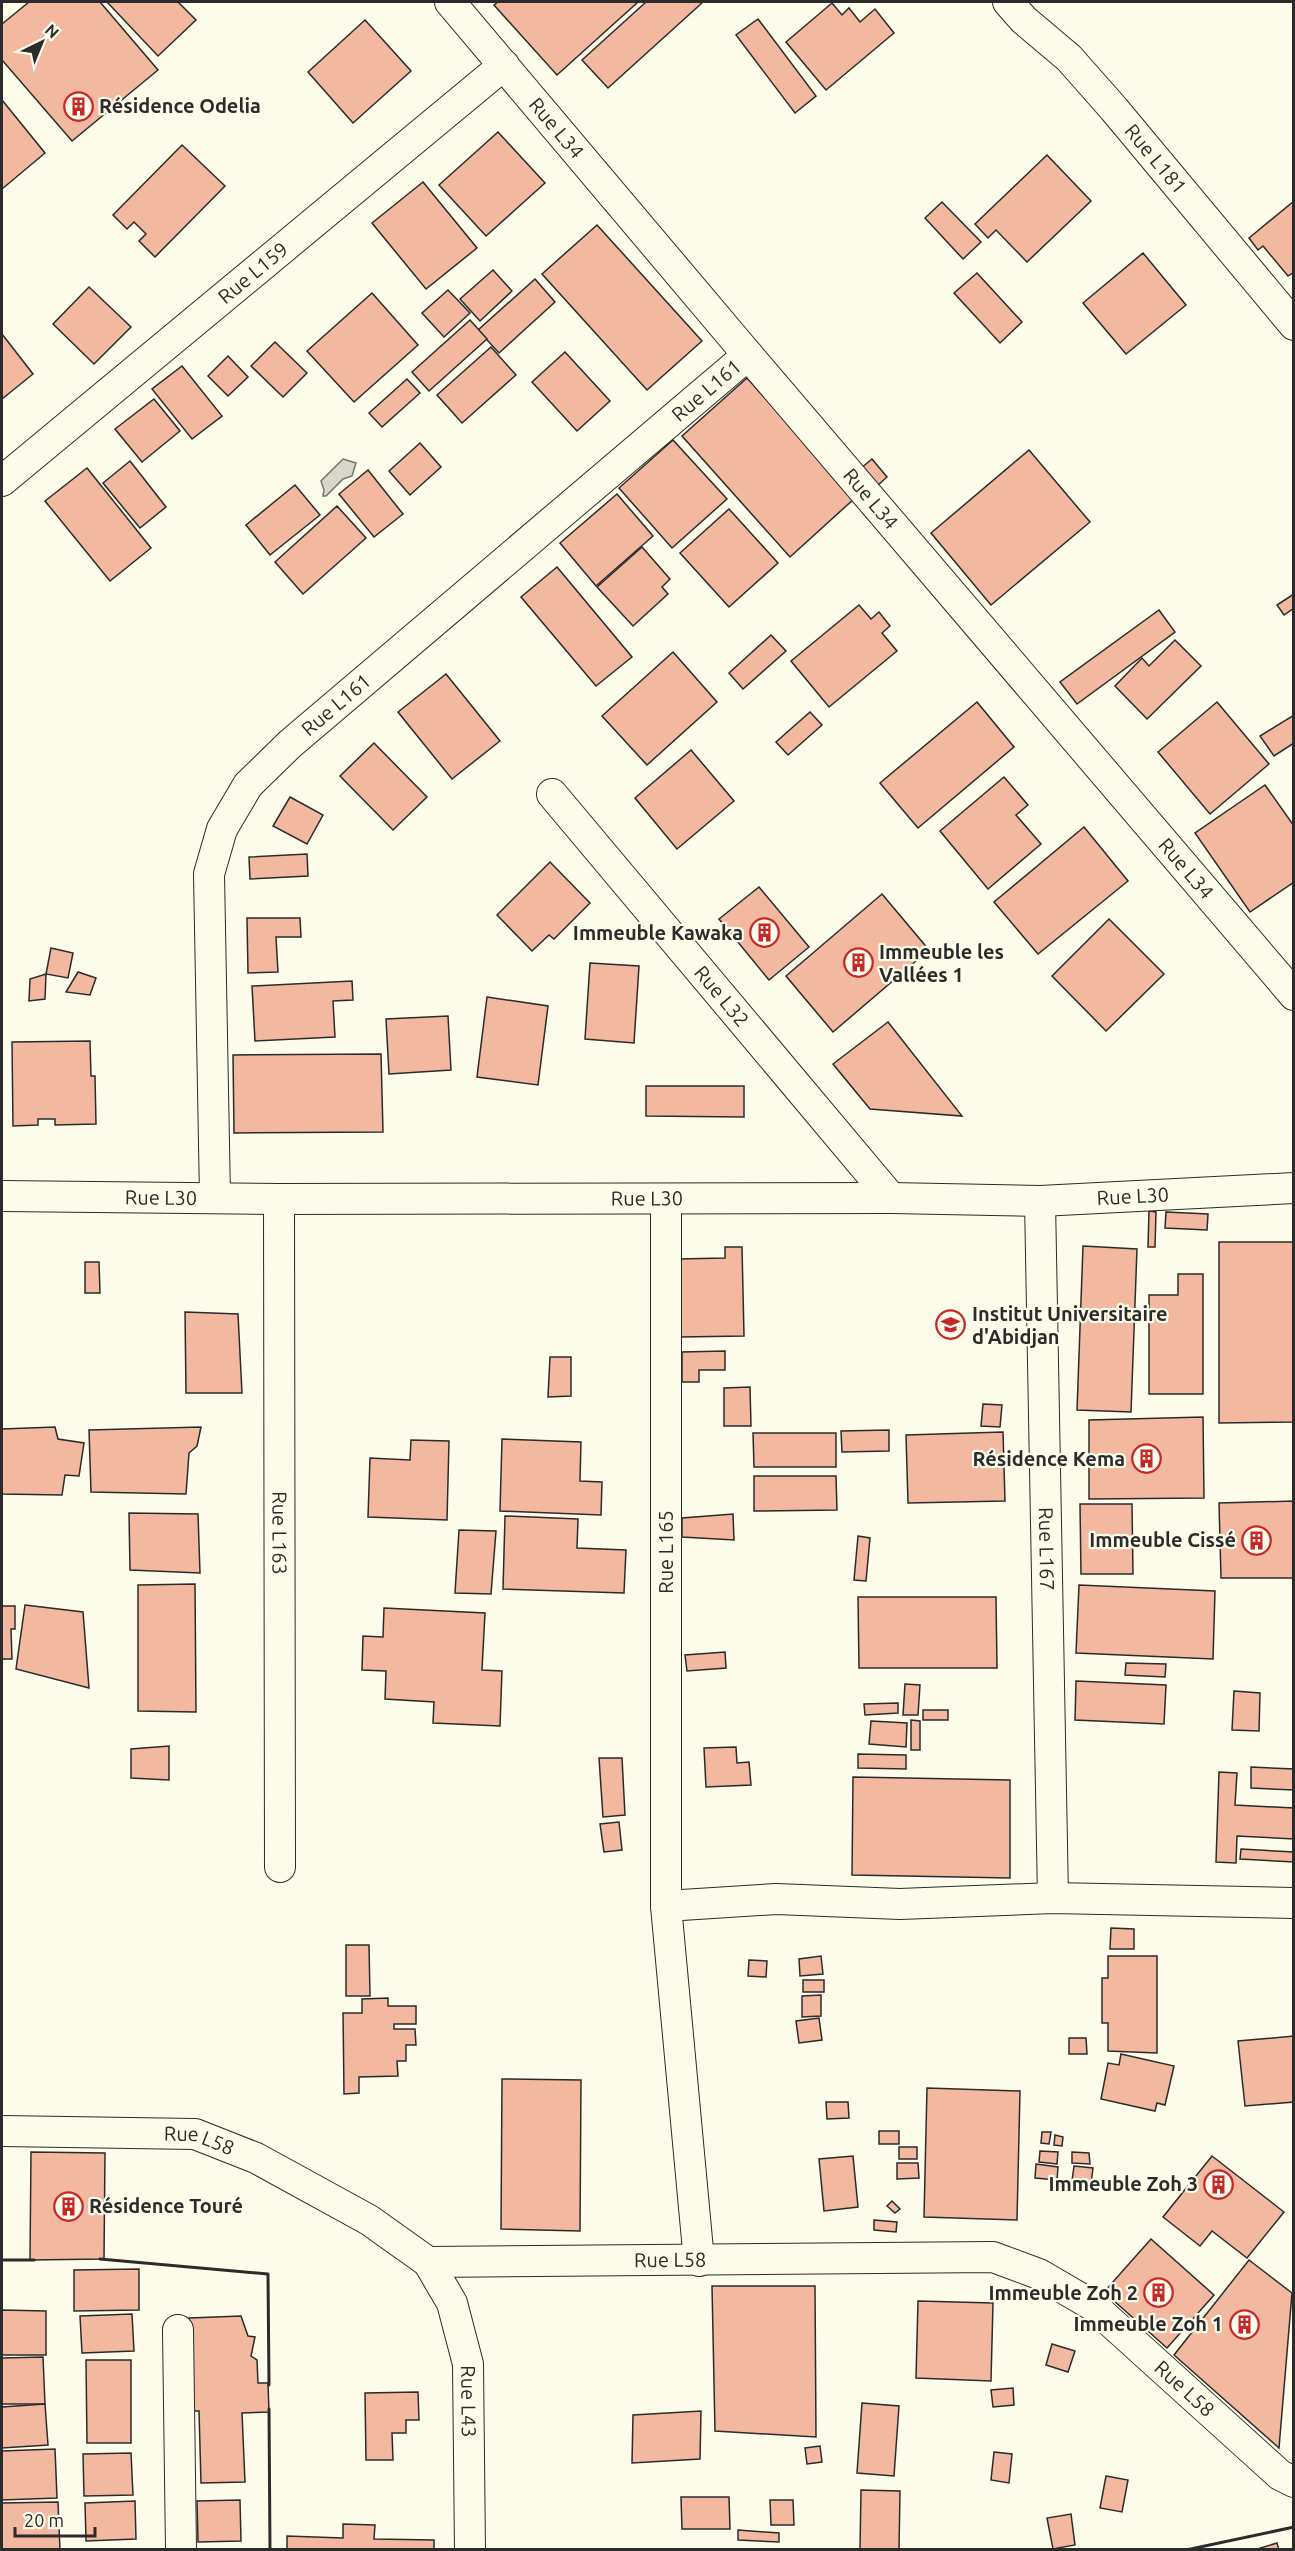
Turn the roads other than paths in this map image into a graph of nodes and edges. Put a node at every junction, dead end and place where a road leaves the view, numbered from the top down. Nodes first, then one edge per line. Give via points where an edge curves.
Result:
1 (450, 2) edge
2 (1008, 2) edge
3 (504, 65) junction
4 (1293, 325) edge
5 (748, 356) junction
6 (2, 481) edge
7 (552, 794) dead end
8 (1293, 995) edge
9 (1293, 1188) edge
10 (2, 1196) edge
11 (215, 1197) junction
12 (891, 1198) junction
13 (279, 1199) junction
14 (666, 1199) junction
15 (1041, 1201) junction
16 (280, 1867) dead end
17 (1053, 1898) junction
18 (1293, 1903) edge
19 (666, 1906) junction
20 (2, 2131) edge
21 (699, 2261) junction
22 (428, 2262) junction
23 (178, 2330) dead end
24 (1293, 2482) edge
25 (181, 2550) edge
26 (470, 2550) edge

1 - 3 street, Rue L34
2 - 4 street, Rue L181 via 1069,58 1107,100
3 - 5 street, Rue L34
3 - 6 street, Rue L159
5 - 8 street, Rue L34
5 - 11 street, Rue L161 via 290,744 248,785 222,828 209,874
7 - 12 street, Rue L32
9 - 15 street, Rue L30
10 - 11 street, Rue L30
11 - 13 street, Rue L30
12 - 14 street, Rue L30
12 - 15 street, Rue L30
13 - 14 street, Rue L30
13 - 16 street, Rue L163
14 - 19 street, Rue L165
15 - 17 street, Rue L167
17 - 18 street
17 - 19 street via 900,1904 776,1899
19 - 21 street, Rue L165
20 - 22 street, Rue L58 via 195,2134 256,2158 359,2214
21 - 22 street, Rue L58
21 - 24 street, Rue L58 via 993,2257 1030,2270 1092,2305 1280,2475
22 - 26 street, Rue L43 via 452,2303 468,2364
23 - 25 street

